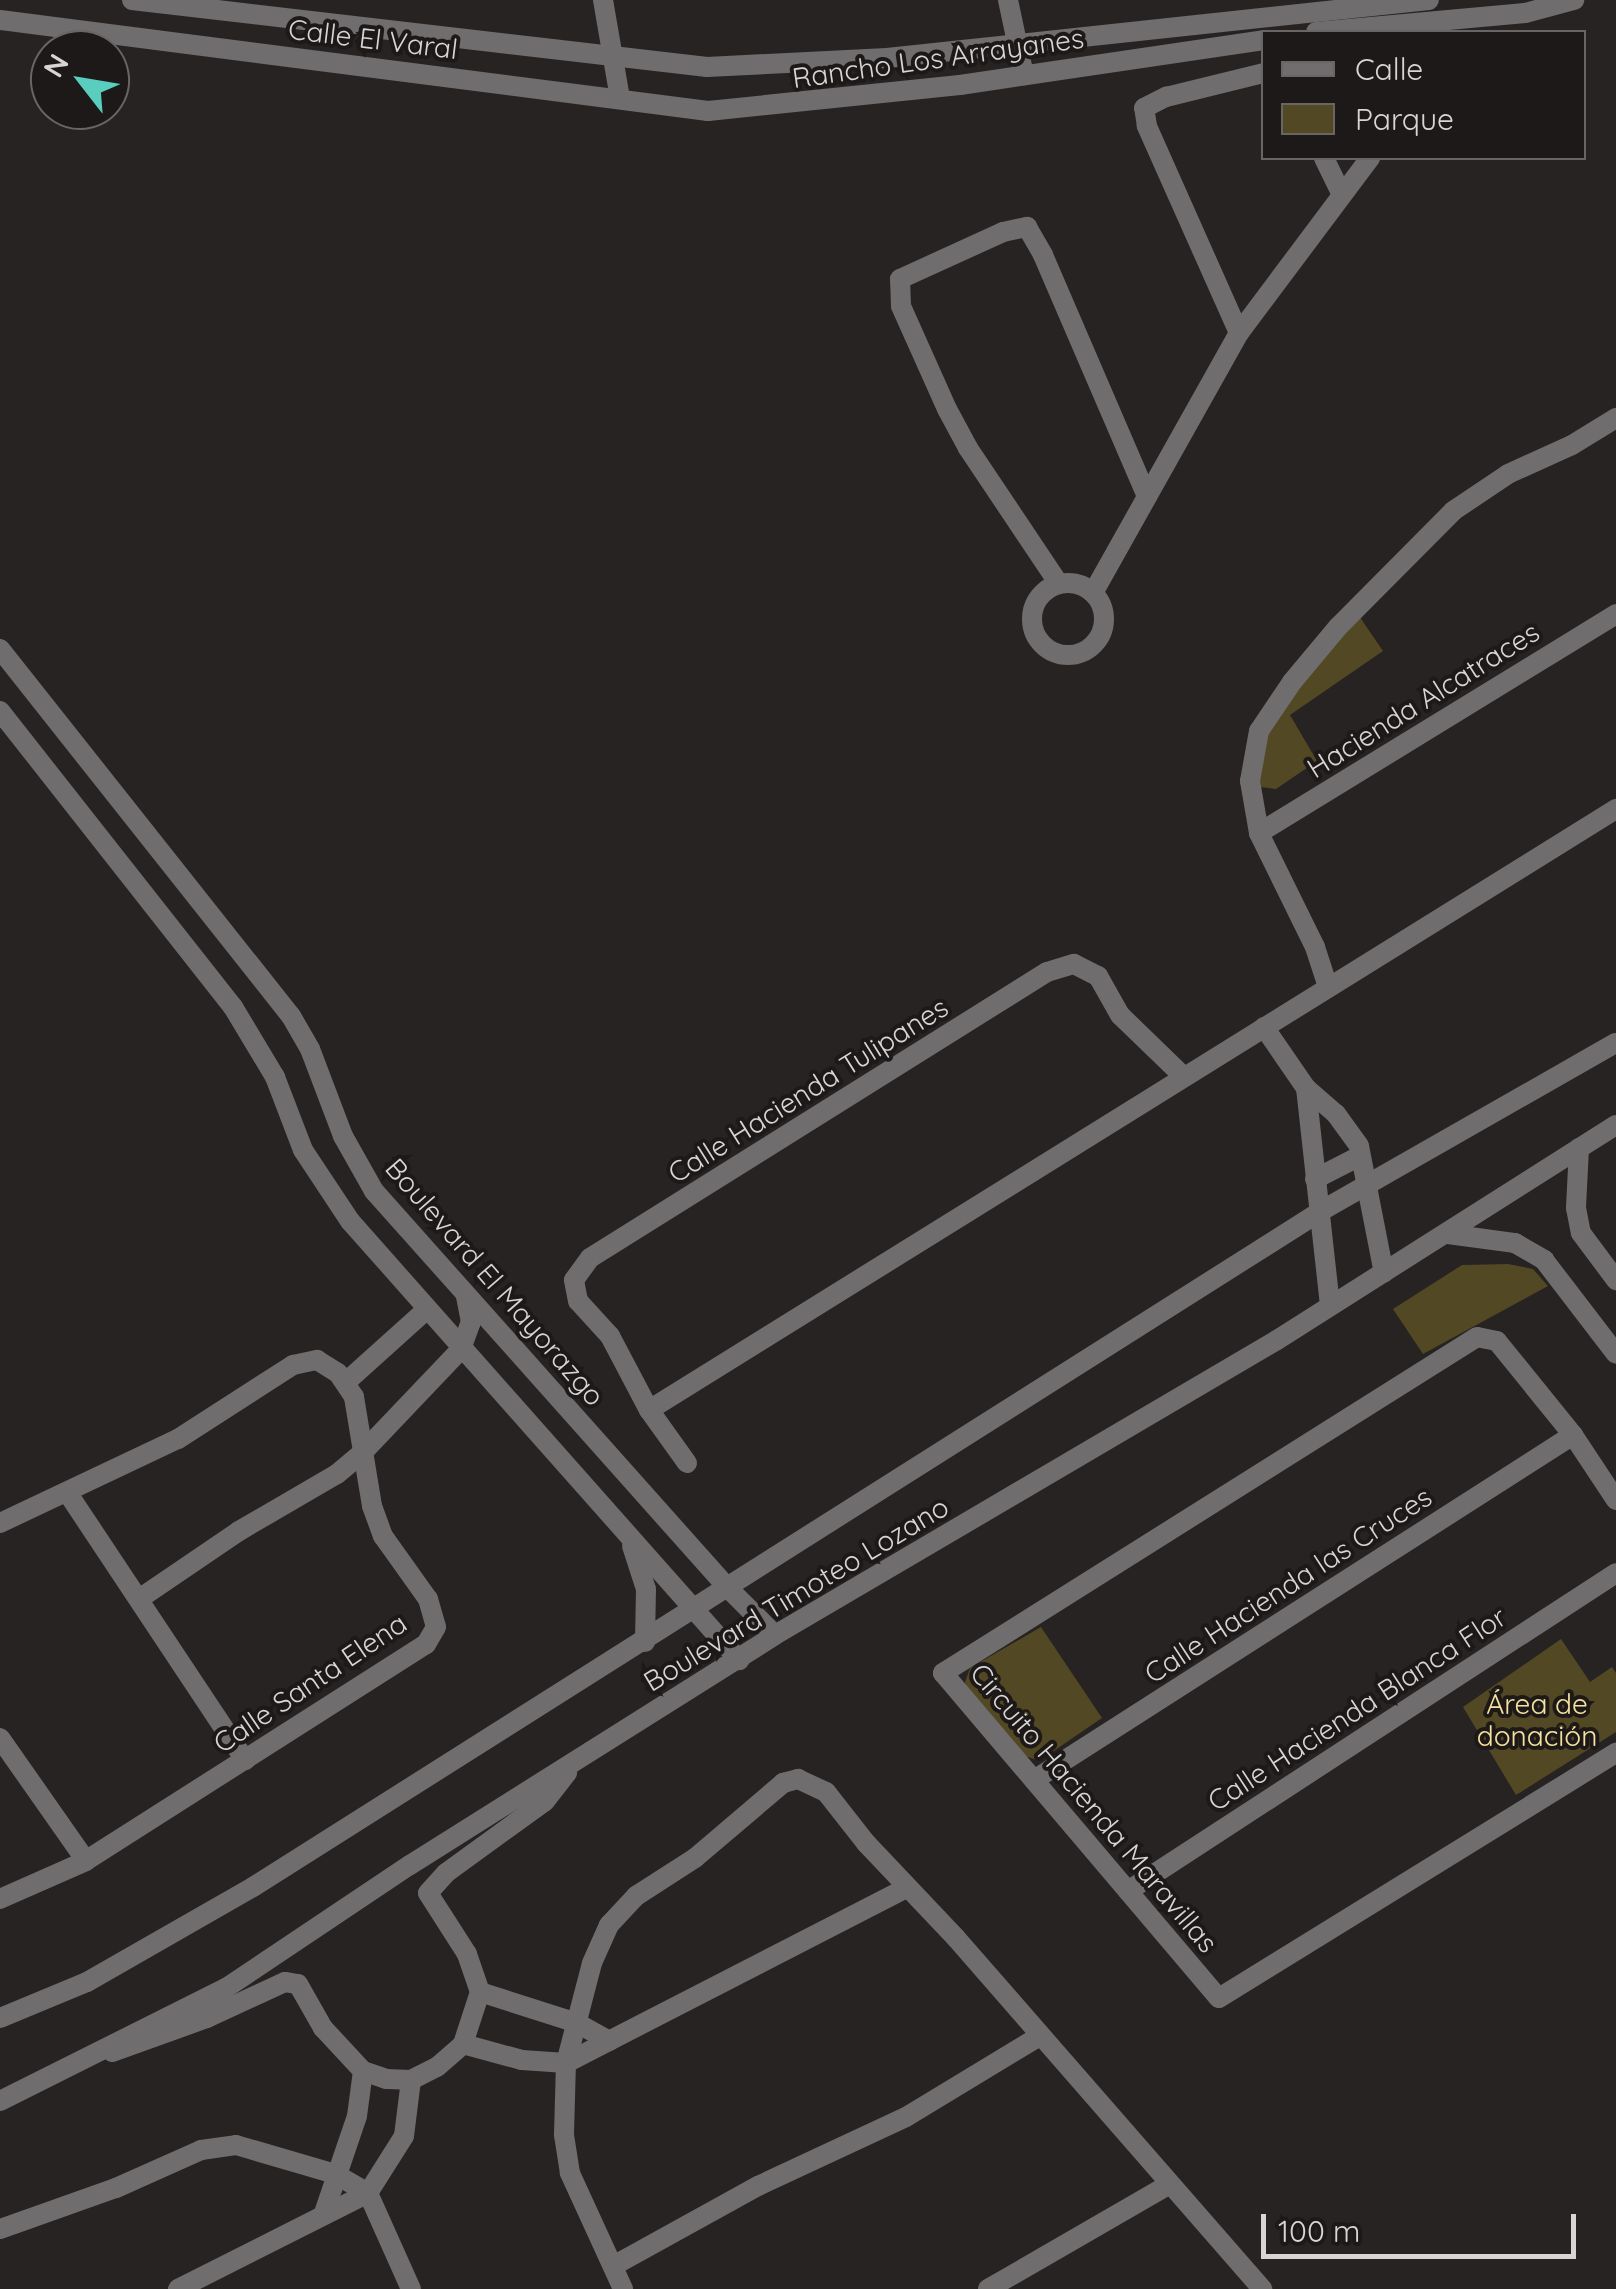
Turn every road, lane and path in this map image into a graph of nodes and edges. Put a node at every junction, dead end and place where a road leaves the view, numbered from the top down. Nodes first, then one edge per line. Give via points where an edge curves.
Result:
1 (132, 0) edge
2 (603, 0) edge
3 (1008, 0) edge
4 (1429, 0) edge
5 (1574, 0) edge
6 (0, 20) edge
7 (1412, 30) edge
8 (1261, 40) edge
9 (1019, 44) junction
10 (612, 59) junction
11 (1261, 74) edge
12 (1024, 75) junction
13 (620, 98) junction
14 (1325, 160) edge
15 (1368, 160) edge
16 (1341, 193) junction
17 (1239, 333) junction
18 (1616, 418) edge
19 (1147, 497) junction
20 (1059, 584) junction
21 (1093, 593) junction
22 (1616, 614) edge
23 (0, 649) edge
24 (0, 711) edge
25 (1616, 809) edge
26 (1259, 833) junction
27 (1328, 987) junction
28 (1264, 1027) junction
29 (1616, 1043) edge
30 (1184, 1077) junction
31 (1306, 1088) junction
32 (1616, 1125) edge
33 (1579, 1148) junction
34 (1360, 1156) junction
35 (1315, 1179) junction
36 (1365, 1188) junction
37 (1322, 1212) junction
38 (1448, 1234) junction
39 (1384, 1274) junction
40 (1616, 1280) edge
41 (465, 1294) junction
42 (1330, 1306) junction
43 (427, 1310) junction
44 (461, 1349) junction
45 (1616, 1354) edge
46 (346, 1382) junction
47 (649, 1410) junction
48 (1573, 1436) junction
49 (364, 1450) junction
50 (688, 1463) dead end
51 (67, 1492) junction
52 (1616, 1500) edge
53 (0, 1523) edge
54 (630, 1539) junction
55 (1616, 1573) edge
56 (726, 1586) junction
57 (139, 1600) junction
58 (695, 1608) junction
59 (776, 1636) junction
60 (645, 1642) junction
61 (739, 1660) junction
62 (0, 1738) edge
63 (1616, 1753) edge
64 (245, 1760) junction
65 (573, 1763) junction
66 (1034, 1780) junction
67 (86, 1861) junction
68 (908, 1888) junction
69 (1128, 1891) junction
70 (0, 1899) edge
71 (480, 1992) junction
72 (0, 2018) edge
73 (577, 2024) junction
74 (1040, 2036) junction
75 (609, 2041) junction
76 (463, 2044) junction
77 (95, 2054) junction
78 (566, 2063) junction
79 (363, 2071) junction
80 (411, 2080) junction
81 (0, 2101) edge
82 (335, 2174) junction
83 (1168, 2184) junction
84 (368, 2193) junction
85 (324, 2213) junction
86 (0, 2229) edge
87 (612, 2266) junction
88 (997, 2287) edge
89 (178, 2289) edge
90 (411, 2289) edge
91 (624, 2289) edge
92 (1262, 2289) edge

1 - 10 street, Calle El Varal
2 - 10 street
3 - 9 street
4 - 9 street, Rancho Los Arrayanes
5 - 7 street
6 - 13 street, Calle El Varal
8 - 12 street, Rancho Los Arrayanes
9 - 10 street, Rancho Los Arrayanes via 809,64 707,67
9 - 12 street
10 - 13 street
11 - 17 street via 1144,108
12 - 13 street, Rancho Los Arrayanes via 742,110
14 - 16 street
15 - 16 street
16 - 17 street
17 - 19 street
18 - 26 street via 1471,498 1338,627 1260,731 1250,781
19 - 20 street via 1027,227 1002,232 900,280 900,306 947,408
19 - 21 street
20 - 21 street
20 - 21 street via 1040,596 1032,616 1037,638 1053,652 1075,655 1101,634 1103,612
22 - 26 street, Hacienda Alcatraces
23 - 41 street, Boulevard El Mayorazgo via 292,1016 356,1163 393,1216
24 - 43 street via 233,1007 275,1076 314,1171
25 - 27 street
26 - 27 street
27 - 28 street
28 - 30 street
28 - 31 street
29 - 36 street, Boulevard Timoteo Lozano
30 - 47 street
30 - 47 street, Calle Hacienda Tulipanes via 1120,1014 1098,976 1074,964 1048,972 579,1269 578,1302 610,1336
31 - 34 street via 1348,1129
31 - 35 street
32 - 33 street, Boulevard Timoteo Lozano
33 - 38 street, Boulevard Timoteo Lozano
33 - 40 street via 1581,1234
34 - 35 street
34 - 36 street
35 - 37 street
36 - 37 street, Boulevard Timoteo Lozano
36 - 39 street
37 - 42 street
37 - 56 street, Boulevard Timoteo Lozano
38 - 39 street, Boulevard Timoteo Lozano
38 - 45 street via 1516,1243 1544,1260
39 - 42 street, Boulevard Timoteo Lozano
41 - 44 street via 471,1322
41 - 56 street, Boulevard El Mayorazgo
42 - 59 street, Boulevard Timoteo Lozano
43 - 44 street
43 - 46 street
44 - 49 street
44 - 54 street
46 - 49 street, Calle Santa Elena
46 - 51 street via 317,1360 293,1365 178,1440
47 - 50 street, Calle Hacienda Tulipanes
48 - 52 street, Circuito Hacienda Maravillas
48 - 66 street, Calle Hacienda las Cruces
48 - 66 street, Circuito Hacienda Maravillas via 1497,1341 1477,1337 942,1673
49 - 57 street
49 - 64 street, Calle Santa Elena via 384,1536 428,1599 436,1627 426,1644
51 - 53 street
51 - 57 street
54 - 58 street
54 - 60 street via 646,1589
55 - 69 street, Calle Hacienda Blanca Flor
56 - 58 street, Boulevard Timoteo Lozano
56 - 59 street, Boulevard El Mayorazgo
57 - 64 street
58 - 60 street, Boulevard Timoteo Lozano
58 - 61 street
59 - 61 street, Boulevard Timoteo Lozano
60 - 72 street, Boulevard Timoteo Lozano via 254,1887 87,1982
61 - 65 street, Boulevard Timoteo Lozano
62 - 67 street
63 - 69 street, Circuito Hacienda Maravillas via 1219,1998
64 - 67 street, Calle Santa Elena
65 - 71 street via 545,1801 446,1872 428,1893 467,1954
65 - 77 street, Boulevard Timoteo Lozano via 226,1988
66 - 69 street, Circuito Hacienda Maravillas
67 - 70 street, Calle Santa Elena
68 - 73 street via 826,1792 798,1779 783,1783 695,1858 636,1896 609,1925
68 - 74 street
68 - 75 street
71 - 73 street
71 - 76 street
73 - 75 street
73 - 78 street
74 - 83 street
74 - 87 street via 906,2117 758,2186
75 - 78 street
76 - 78 street via 522,2060
76 - 80 street
77 - 79 street via 125,2051 285,1982 298,1984 323,2028
77 - 81 street, Boulevard Timoteo Lozano
78 - 87 street via 570,2173
79 - 80 street
79 - 82 street via 357,2116
80 - 84 street via 404,2136
82 - 84 street
82 - 85 street
82 - 86 street via 220,2144
83 - 88 street
83 - 92 street
84 - 85 street
84 - 90 street
85 - 89 street
87 - 91 street

